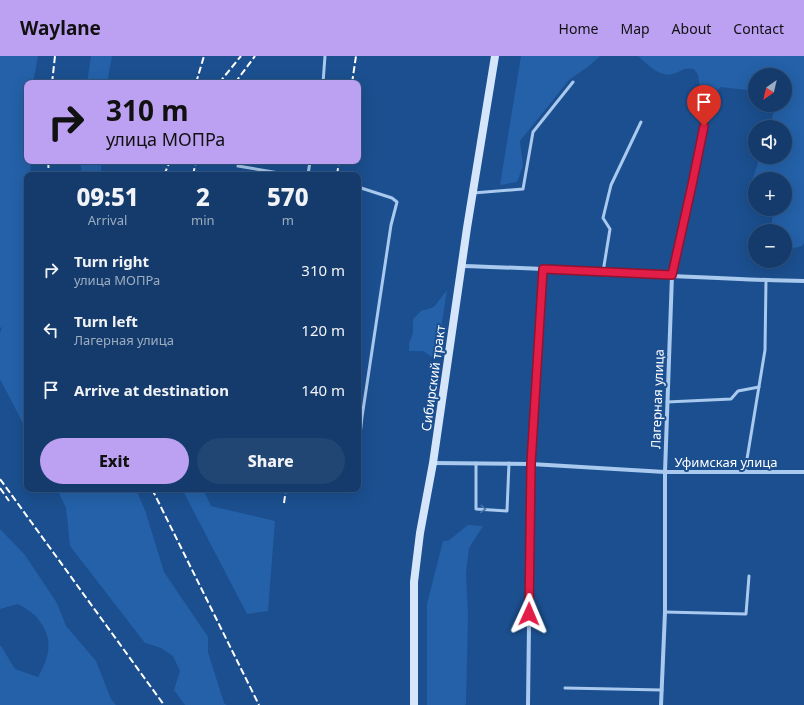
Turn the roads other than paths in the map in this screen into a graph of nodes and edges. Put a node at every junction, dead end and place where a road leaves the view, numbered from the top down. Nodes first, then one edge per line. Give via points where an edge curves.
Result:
1 (325, 56) edge
2 (495, 56) edge
3 (323, 80) edge
4 (573, 82) dead end
5 (709, 97) dead end
6 (641, 122) dead end
7 (238, 166) dead end
8 (273, 172) edge
9 (361, 188) edge
10 (473, 193) junction
11 (462, 266) junction
12 (543, 269) junction
13 (603, 272) junction
14 (672, 275) junction
15 (766, 280) junction
16 (804, 280) edge
17 (759, 387) junction
18 (667, 402) junction
19 (361, 426) edge
20 (433, 463) junction
21 (476, 463) junction
22 (508, 463) junction
23 (531, 464) junction
24 (745, 471) junction
25 (665, 472) junction
26 (804, 472) edge
27 (749, 576) dead end
28 (665, 612) junction
29 (565, 688) dead end
30 (662, 690) junction
31 (414, 705) edge
32 (528, 705) edge
33 (661, 705) edge

1 - 3 lane
2 - 10 main road, Сибирский тракт
4 - 10 lane via 533,132 523,189
5 - 14 street, Лагерная улица
6 - 13 lane via 609,192 603,218 610,229
7 - 8 lane
9 - 19 lane via 397,202 389,233
10 - 11 main road, Сибирский тракт
11 - 12 street
11 - 20 main road, Сибирский тракт
12 - 13 street
12 - 23 street
13 - 14 street
14 - 15 street
14 - 18 street, Лагерная улица
15 - 16 street
15 - 17 lane via 765,350
17 - 18 lane via 738,391 731,399
17 - 24 lane
18 - 25 street, Лагерная улица
20 - 21 street, Уфимская улица
20 - 31 main road, Сибирский тракт via 414,582
21 - 22 street, Уфимская улица
21 -> 22 lane via 476,508 507,511
22 - 23 street, Уфимская улица
23 - 25 street, Уфимская улица
23 - 32 street
24 - 25 street, Уфимская улица
24 - 26 street, Уфимская улица
25 - 28 street, Лагерная улица
27 - 28 lane via 746,614
28 - 30 street, Лагерная улица
29 - 30 lane
30 - 33 street, Лагерная улица

